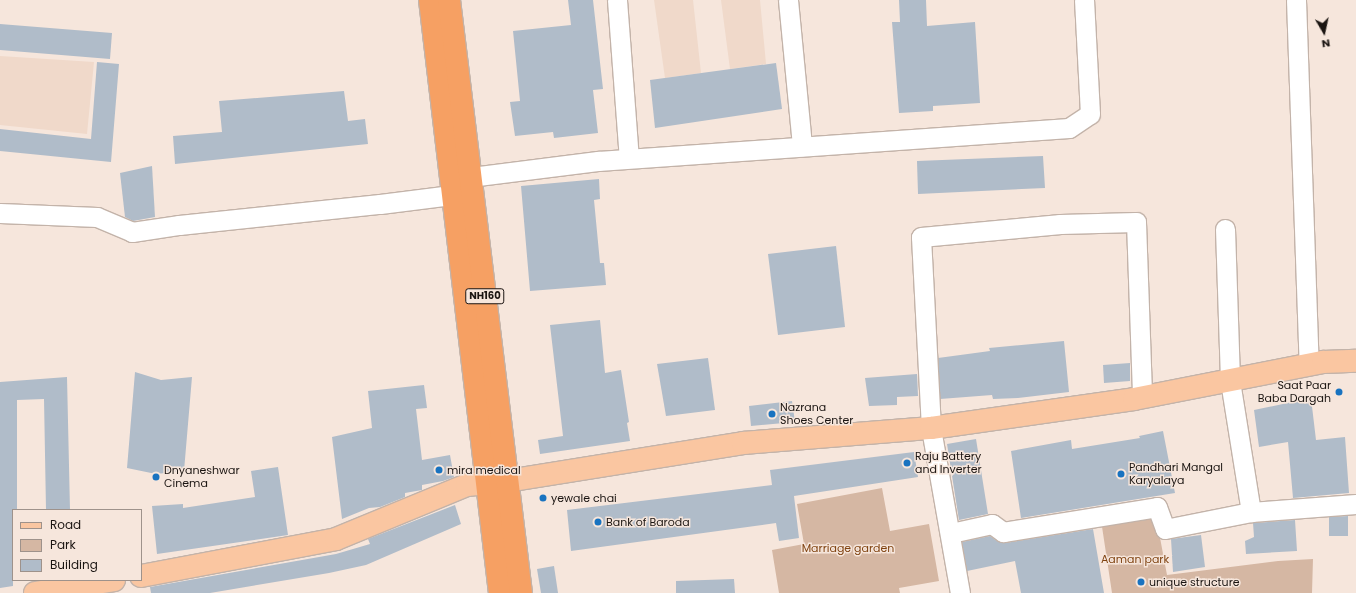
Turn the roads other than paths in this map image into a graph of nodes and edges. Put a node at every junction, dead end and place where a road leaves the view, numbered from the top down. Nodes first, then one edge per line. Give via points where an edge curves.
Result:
1 (430, 0) edge
2 (449, 0) edge
3 (616, 0) edge
4 (788, 0) edge
5 (1084, 0) edge
6 (1296, 0) edge
7 (443, 27) junction
8 (802, 146) junction
9 (630, 158) junction
10 (465, 188) junction
11 (0, 213) edge
12 (1226, 229) dead end
13 (1356, 361) edge
14 (1309, 365) junction
15 (1230, 381) junction
16 (1142, 397) junction
17 (931, 428) junction
18 (497, 482) junction
19 (1356, 504) edge
20 (1251, 512) junction
21 (950, 533) junction
22 (142, 576) edge
23 (110, 581) edge
24 (73, 590) edge
25 (35, 593) edge
26 (500, 593) edge
27 (521, 593) edge
28 (960, 593) edge

1 - 7 highway, NH160
2 - 7 highway, NH160
3 - 9 street
4 - 8 street
5 - 8 street via 1090,114 1069,128
6 - 14 street
7 - 10 highway, NH160
8 - 9 street
9 - 10 street via 598,160
10 - 11 street via 380,204 132,232 97,216
10 - 18 highway, NH160
12 - 15 street
13 - 14 main road
14 - 15 main road
15 - 16 main road
15 - 20 street
16 - 17 main road
16 - 17 street via 1136,222 1060,224 921,237
17 - 18 main road via 743,443
17 - 21 street
18 - 22 main road via 467,485 336,539
18 - 26 highway, NH160
18 - 27 highway, NH160
19 - 20 street
20 - 21 street via 1165,529 1157,507 1003,532 992,524
21 - 28 street
23 - 24 main road
24 - 25 main road

